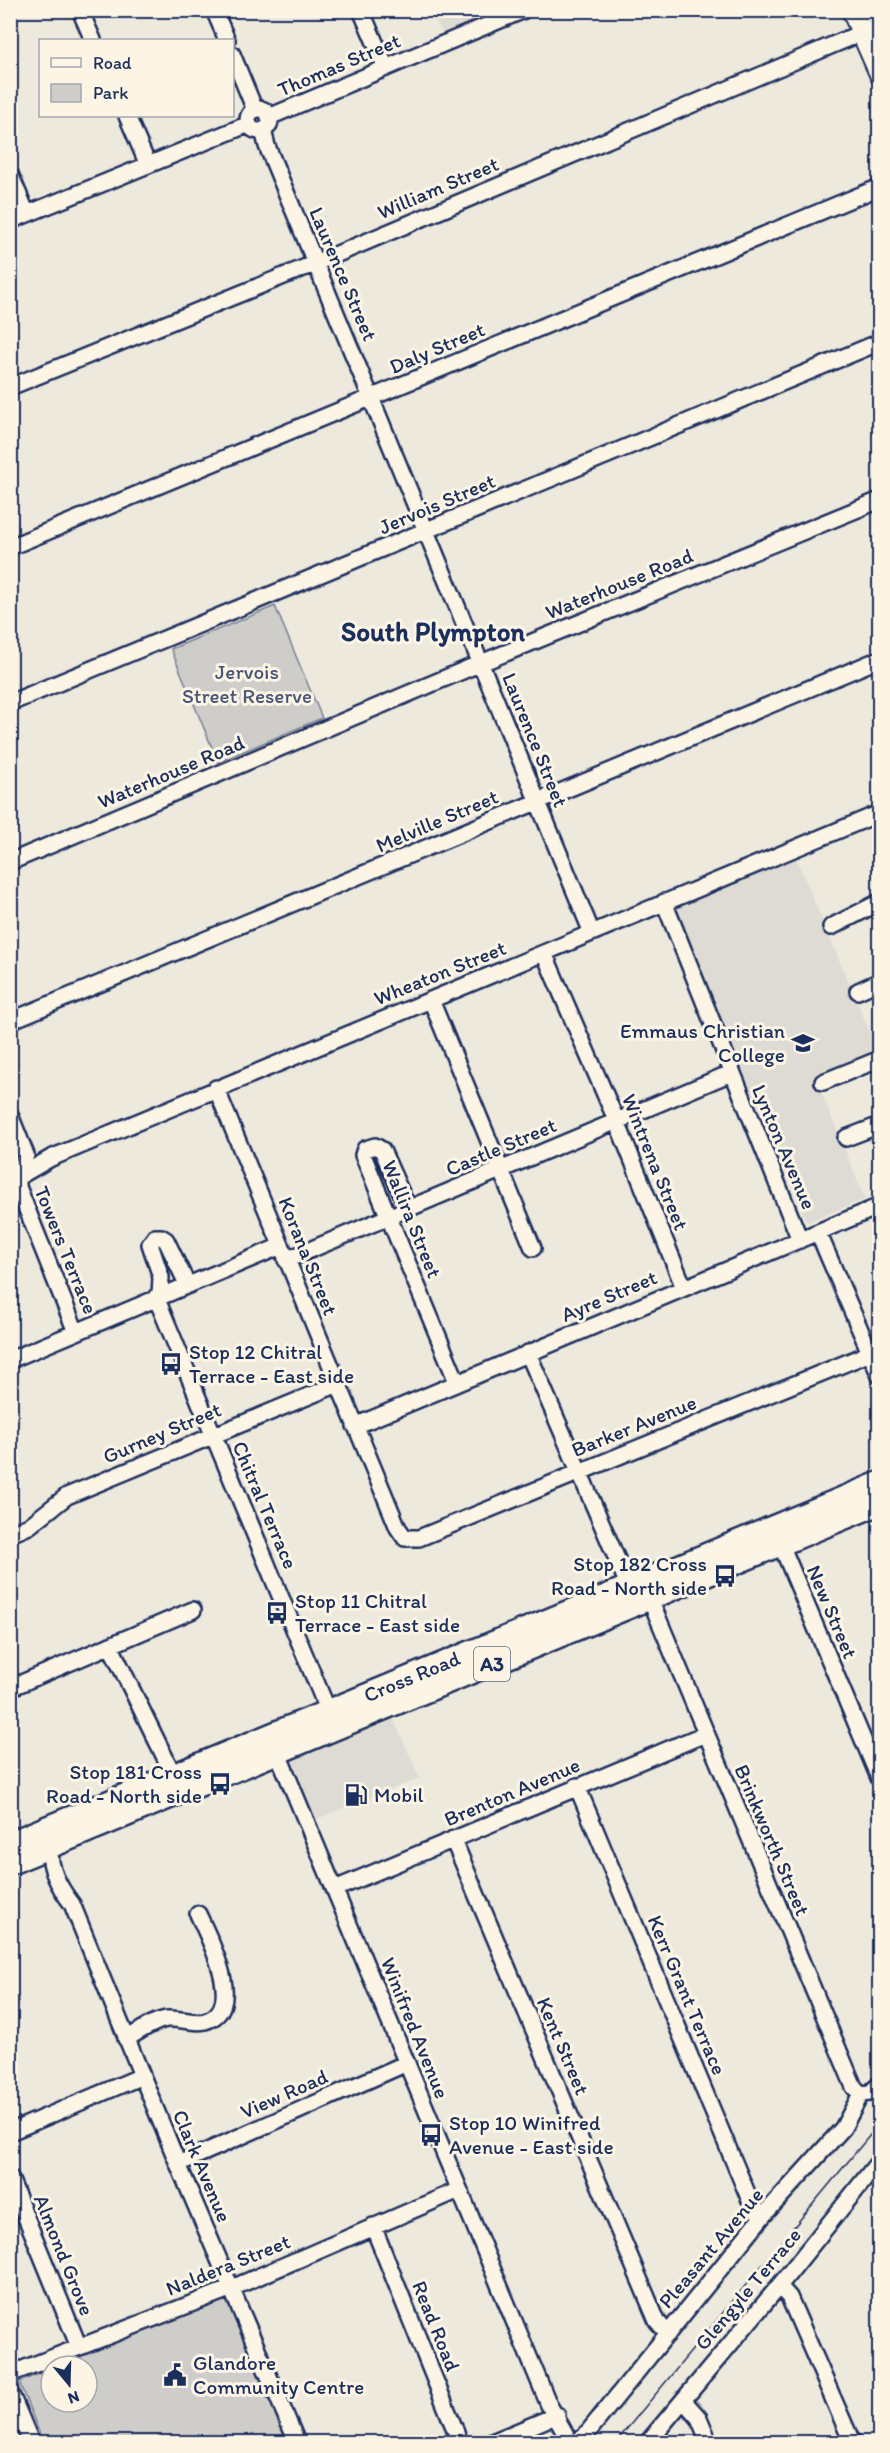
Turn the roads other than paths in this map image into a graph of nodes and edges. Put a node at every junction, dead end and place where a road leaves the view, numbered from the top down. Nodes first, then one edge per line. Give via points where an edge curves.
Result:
1 (80, 10) edge
2 (214, 10) edge
3 (361, 10) edge
4 (524, 10) edge
5 (870, 19) edge
6 (93, 39) edge
7 (227, 39) edge
8 (234, 59) edge
9 (386, 68) junction
10 (879, 74) edge
11 (127, 117) edge
12 (259, 120) junction
13 (148, 165) junction
14 (10, 174) edge
15 (879, 186) edge
16 (27, 214) junction
17 (10, 221) edge
18 (316, 263) junction
19 (879, 342) edge
20 (10, 387) edge
21 (371, 398) junction
22 (879, 500) edge
23 (426, 531) junction
24 (10, 547) edge
25 (879, 659) edge
26 (481, 663) junction
27 (10, 703) edge
28 (538, 802) junction
29 (879, 813) edge
30 (10, 862) edge
31 (664, 902) junction
32 (879, 902) edge
33 (831, 927) dead end
34 (592, 933) junction
35 (544, 953) junction
36 (879, 981) edge
37 (858, 991) dead end
38 (431, 1000) junction
39 (10, 1022) edge
40 (879, 1059) edge
41 (731, 1073) junction
42 (823, 1082) dead end
43 (216, 1088) junction
44 (10, 1115) edge
45 (616, 1122) junction
46 (879, 1125) edge
47 (846, 1138) dead end
48 (501, 1169) junction
49 (14, 1176) edge
50 (879, 1206) edge
51 (408, 1208) junction
52 (388, 1216) junction
53 (818, 1232) junction
54 (800, 1240) junction
55 (533, 1248) dead end
56 (284, 1252) junction
57 (187, 1284) junction
58 (684, 1288) junction
59 (158, 1296) junction
60 (76, 1332) junction
61 (874, 1351) edge
62 (528, 1353) junction
63 (10, 1360) edge
64 (879, 1376) edge
65 (457, 1382) junction
66 (338, 1384) junction
67 (355, 1426) junction
68 (213, 1435) junction
69 (579, 1471) junction
70 (879, 1483) edge
71 (879, 1503) edge
72 (10, 1534) edge
73 (777, 1536) junction
74 (405, 1538) joint
75 (629, 1587) junction
76 (650, 1599) junction
77 (193, 1610) dead end
78 (554, 1628) junction
79 (110, 1645) junction
80 (10, 1688) edge
81 (332, 1720) junction
82 (705, 1734) junction
83 (274, 1743) junction
84 (174, 1776) junction
85 (879, 1780) edge
86 (577, 1786) junction
87 (46, 1838) junction
88 (453, 1839) junction
89 (10, 1843) edge
90 (10, 1863) edge
91 (335, 1889) junction
92 (198, 1914) dead end
93 (126, 2039) junction
94 (407, 2063) junction
95 (142, 2076) junction
96 (879, 2084) edge
97 (861, 2094) junction
98 (10, 2132) edge
99 (879, 2161) edge
100 (178, 2164) junction
101 (10, 2178) edge
102 (459, 2190) junction
103 (762, 2217) junction
104 (373, 2226) junction
105 (779, 2286) junction
106 (232, 2288) junction
107 (668, 2334) junction
108 (79, 2347) junction
109 (10, 2374) edge
110 (10, 2392) edge
111 (683, 2400) junction
112 (552, 2413) junction
113 (31, 2442) edge
114 (297, 2442) edge
115 (460, 2442) edge
116 (492, 2442) edge
117 (558, 2442) edge
118 (572, 2442) edge
119 (648, 2442) edge
120 (709, 2442) edge
121 (852, 2442) edge

1 - 6 street
2 - 7 street
3 - 9 street
4 - 9 street, Thomas Street
5 - 10 main road
5 - 18 street, William Street
8 - 12 street, Laurence Street
9 - 12 street, Thomas Street
11 - 13 street
12 - 13 street, Thomas Street
12 - 18 street, Laurence Street
13 - 16 street, Thomas Street
14 - 16 street
15 - 21 street, Daly Street
16 - 17 street, Thomas Street
18 - 20 street, William Street
18 - 21 street, Laurence Street
19 - 23 street, Jervois Street
21 - 23 street, Laurence Street
21 - 24 street, Daly Street
22 - 26 street, Waterhouse Road
23 - 26 street, Laurence Street
23 - 27 street, Jervois Street
25 - 28 street, Melville Street
26 - 28 street, Laurence Street
26 - 30 street, Waterhouse Road
28 - 34 street, Laurence Street
28 - 39 street, Melville Street
29 - 31 street, Wheaton Street
31 - 34 street, Wheaton Street
31 - 41 street, Lynton Avenue
32 - 33 street
34 - 35 street, Wheaton Street
35 - 38 street, Wheaton Street
35 - 45 street, Wintrena Street
36 - 37 street
38 - 43 street, Wheaton Street
38 - 48 street
40 - 42 street
41 - 45 street, Castle Street
41 - 54 street, Lynton Avenue
43 - 49 street, Wheaton Street
43 - 56 street, Korana Street
44 - 49 street, Towers Terrace via 25,1149 25,1162
45 - 48 street, Castle Street
45 - 58 street, Wintrena Street
46 - 47 street
48 - 51 street, Castle Street
48 - 55 street
49 - 60 street, Towers Terrace
50 - 53 street, Ayre Street
51 - 52 street, Castle Street
51 - 52 street, Wallira Street via 382,1150 375,1146 364,1149
52 - 56 street, Castle Street
52 - 65 street, Wallira Street
53 - 54 street, Ayre Street
53 - 61 street, Lynton Avenue
54 - 58 street, Ayre Street
56 - 57 street, Castle Street
56 - 66 street, Korana Street
57 - 59 street, Castle Street
57 - 59 street, Chitral Terrace via 166,1240 155,1237 150,1249 161,1277
58 - 62 street, Ayre Street
59 - 60 street, Castle Street
59 - 68 street, Chitral Terrace
60 - 63 street, Castle Street
61 - 64 street, Lynton Avenue
61 - 69 street, Barker Avenue
62 - 65 street, Ayre Street
62 - 69 street
65 - 67 street, Ayre Street
66 - 67 street, Korana Street
66 - 68 street, Gurney Street
67 - 74 street, Korana Street
68 - 72 street, Gurney Street via 67,1496 29,1526
68 - 81 street, Chitral Terrace
69 - 74 street, Barker Avenue via 419,1538
69 - 75 street
70 - 73 highway, Cross Road / A3
71 - 73 highway, Cross Road / A3
73 - 75 highway, Cross Road / A3
73 - 76 highway, Cross Road / A3
73 - 85 street, New Street
75 - 78 highway, Cross Road / A3
76 - 78 highway, Cross Road / A3
76 - 82 street, Brinkworth Street
77 - 79 street
78 - 81 highway, Cross Road / A3
79 - 80 street
79 - 84 street
81 - 83 highway, Cross Road / A3
82 - 86 street, Brenton Avenue
82 - 97 street, Brinkworth Street via 854,2087
83 - 84 highway, Cross Road / A3
83 - 87 highway, Cross Road / A3
83 - 91 street, Winifred Avenue
84 - 87 highway, Cross Road / A3
86 - 88 street, Brenton Avenue
86 - 103 street, Kerr Grant Terrace via 753,2205
87 - 89 highway, Cross Road / A3
87 - 90 highway, Cross Road / A3
87 - 93 street, Clark Avenue via 69,1882 72,1904
88 - 91 street, Brenton Avenue
88 - 107 street, Kent Street via 657,2321
91 - 94 street, Winifred Avenue
92 - 93 street via 219,1961 223,2009 204,2021 161,2020
93 - 95 street, Clark Avenue
94 - 100 street, View Road
94 - 102 street, Winifred Avenue
95 - 98 street
95 - 100 street, Clark Avenue
96 - 97 street via 870,2093
97 - 103 street, Pleasant Avenue via 843,2128
99 - 105 street, Glengyle Terrace
100 - 106 street, Clark Avenue
101 - 108 street, Almond Grove
102 - 104 street, Naldera Street
102 - 112 street, Winifred Avenue
103 - 107 street, Pleasant Avenue
104 - 106 street, Naldera Street
104 - 115 street, Read Road
105 - 111 street, Glengyle Terrace
105 - 121 street via 789,2297
106 - 108 street, Naldera Street
106 - 114 street, Clark Avenue
107 - 118 street, Pleasant Avenue via 584,2437
108 - 109 street, Naldera Street
110 - 113 street
111 - 119 street, Glengyle Terrace
111 - 120 street via 699,2418
112 - 116 street
112 - 117 street, Winifred Avenue
112 - 118 street, Winifred Avenue

